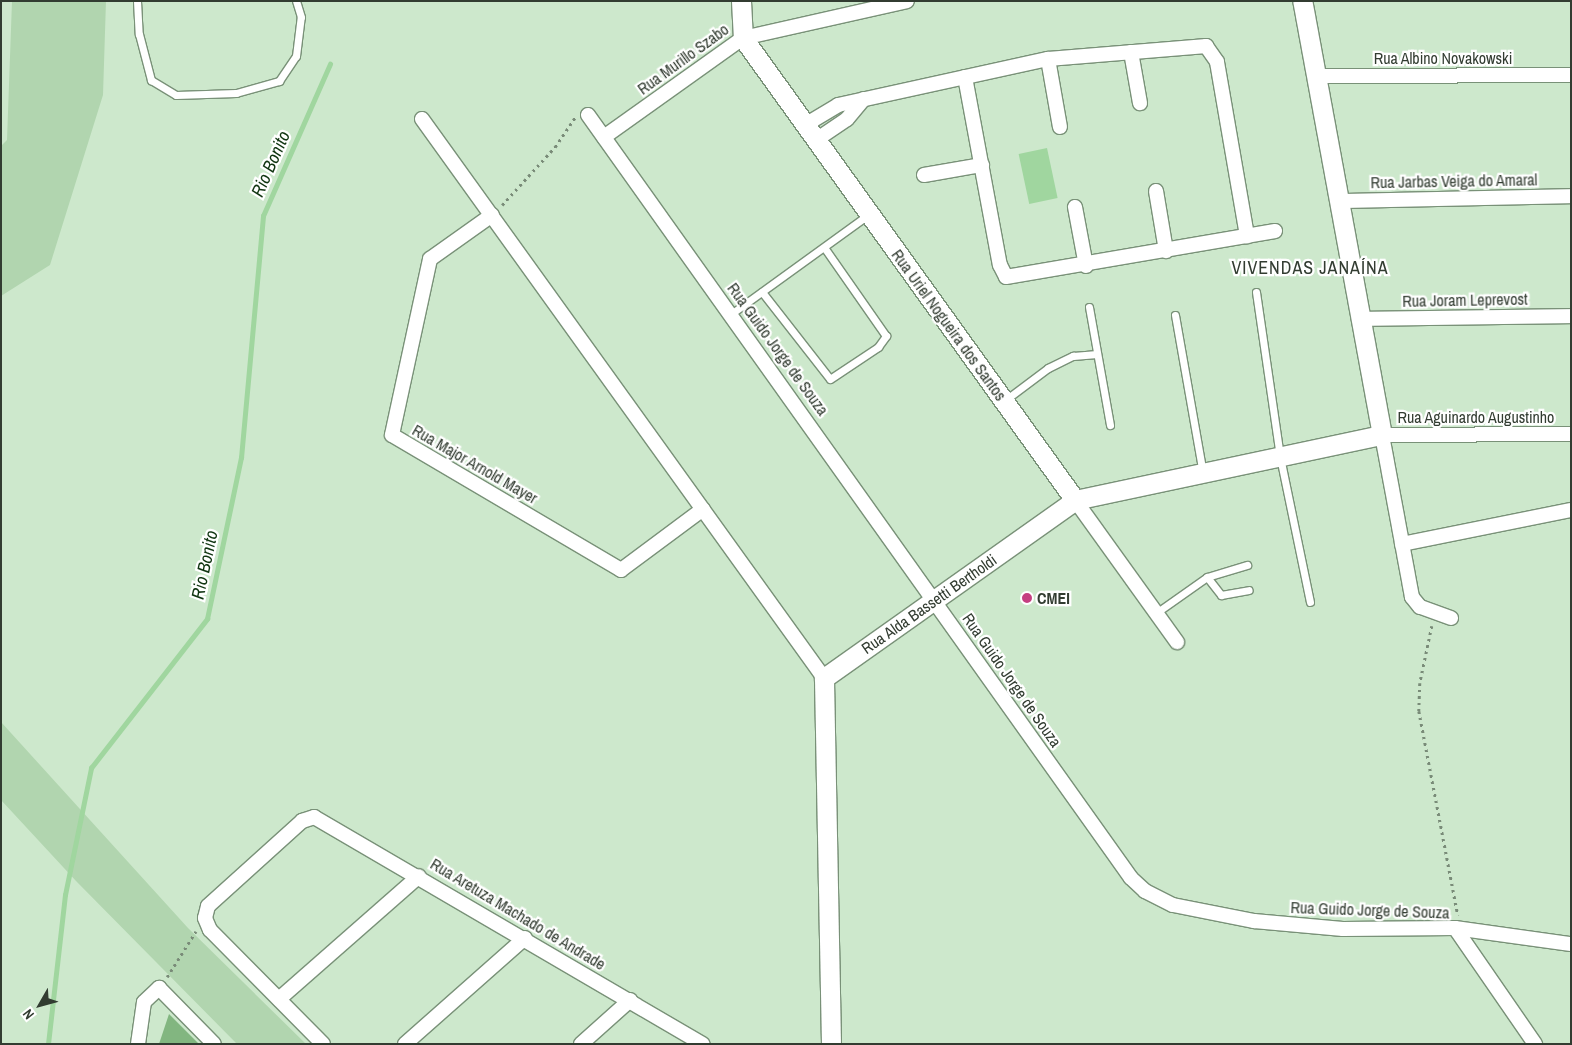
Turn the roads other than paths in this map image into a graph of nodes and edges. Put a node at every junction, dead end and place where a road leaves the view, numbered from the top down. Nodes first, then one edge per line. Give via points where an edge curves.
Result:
1 (137, 1) edge
2 (296, 1) edge
3 (741, 1) edge
4 (907, 1) edge
5 (1302, 1) edge
6 (743, 38) junction
7 (1131, 52) junction
8 (1048, 59) junction
9 (1571, 75) edge
10 (1316, 76) junction
11 (965, 77) junction
12 (864, 99) junction
13 (1140, 103) dead end
14 (588, 115) road end
15 (422, 118) dead end
16 (805, 125) junction
17 (1060, 127) dead end
18 (604, 137) junction
19 (816, 140) junction
20 (982, 165) junction
21 (924, 175) dead end
22 (1156, 191) dead end
23 (1571, 196) edge
24 (1339, 201) junction
25 (1075, 207) dead end
26 (870, 214) junction
27 (492, 216) junction
28 (1275, 231) dead end
29 (1247, 236) junction
30 (824, 247) junction
31 (1166, 251) junction
32 (1086, 266) junction
33 (762, 292) junction
34 (1256, 292) dead end
35 (1089, 307) dead end
36 (731, 314) junction
37 (1175, 315) dead end
38 (1571, 316) edge
39 (1361, 319) junction
40 (1097, 354) junction
41 (1004, 401) junction
42 (1110, 425) dead end
43 (1571, 434) edge
44 (1382, 435) junction
45 (1280, 457) junction
46 (1204, 473) junction
47 (1075, 500) junction
48 (703, 509) junction
49 (1571, 510) edge
50 (1402, 544) junction
51 (1247, 565) dead end
52 (1207, 577) junction
53 (1249, 590) dead end
54 (936, 599) junction
55 (1310, 602) dead end
56 (1156, 613) junction
57 (1451, 618) dead end
58 (1177, 642) dead end
59 (824, 678) junction
60 (419, 876) junction
61 (1455, 928) junction
62 (525, 938) junction
63 (1571, 944) edge
64 (279, 999) junction
65 (630, 1000) junction
66 (138, 1044) edge
67 (214, 1044) edge
68 (323, 1044) edge
69 (405, 1044) edge
70 (581, 1044) edge
71 (703, 1044) edge
72 (831, 1044) edge
73 (1535, 1044) edge

1 - 2 lane via 139,34 151,80 176,95 236,94 279,81 296,56 301,17
3 - 6 street
4 - 6 street, Rua Murillo Szabo
5 - 10 street
6 - 16 street, Rua Uriel Nogueira dos Santos
6 - 18 street, Rua Murillo Szabo
7 - 8 street
7 - 13 street
7 - 29 street via 1200,46 1216,54
8 - 11 street
8 - 17 street
9 - 10 street, Rua Albino Novakowski
10 - 24 street
11 - 12 street
11 - 20 street
12 - 16 street via 832,107
12 - 19 street via 847,119
14 - 18 street, Rua Guido Jorge de Souza
15 - 27 street
16 - 19 street, Rua Uriel Nogueira dos Santos
18 - 36 street, Rua Guido Jorge de Souza
19 - 26 street, Rua Uriel Nogueira dos Santos
20 - 21 street
20 - 32 street via 1006,278
22 - 31 street
23 - 24 street, Rua Jarbas Veiga do Amaral
24 - 39 street
25 - 32 street
26 - 30 lane
26 - 41 street, Rua Uriel Nogueira dos Santos
27 - 48 street
27 - 48 street, Rua Major Arnold Mayer via 430,259 392,435 621,570
28 - 29 street
29 - 31 street
30 - 33 lane
30 - 33 lane via 886,336 872,352 830,379
31 - 32 street
33 - 36 lane
34 - 45 lane
35 - 40 lane
36 - 54 street, Rua Guido Jorge de Souza
37 - 46 lane
38 - 39 street, Rua Joram Leprevost
39 - 44 street
40 - 41 lane via 1072,356 1048,368
40 - 42 lane
41 - 47 street, Rua Uriel Nogueira dos Santos
43 - 44 street, Rua Aguinardo Augustinho
44 - 45 street, Rua Alda Bassetti Bertholdi
44 - 50 street
45 - 46 street, Rua Alda Bassetti Bertholdi
45 - 55 lane
46 - 47 street, Rua Alda Bassetti Bertholdi
47 - 54 street, Rua Alda Bassetti Bertholdi
47 - 56 street, Rua Uriel Nogueira dos Santos
48 - 59 street
49 - 50 street
50 - 57 street via 1412,597 1435,614
51 - 52 lane
52 - 53 lane via 1221,595
52 - 56 lane
54 - 59 street, Rua Alda Bassetti Bertholdi
54 - 61 street, Rua Guido Jorge de Souza via 1123,867 1145,891 1173,905 1254,922 1343,929
56 - 58 street, Rua Uriel Nogueira dos Santos
59 - 72 street
60 - 62 street, Rua Aretuza Machado de Andrade
60 - 64 street
60 - 64 street, Rua Aretuza Machado de Andrade via 314,817 302,822 208,906 205,918 210,930
61 - 63 street
61 - 73 street, Rua Guido Jorge de Souza
62 - 65 street, Rua Aretuza Machado de Andrade
62 - 69 street
64 - 68 street
65 - 70 street
65 - 71 street, Rua Aretuza Machado de Andrade
66 - 67 street via 144,1002 159,988

